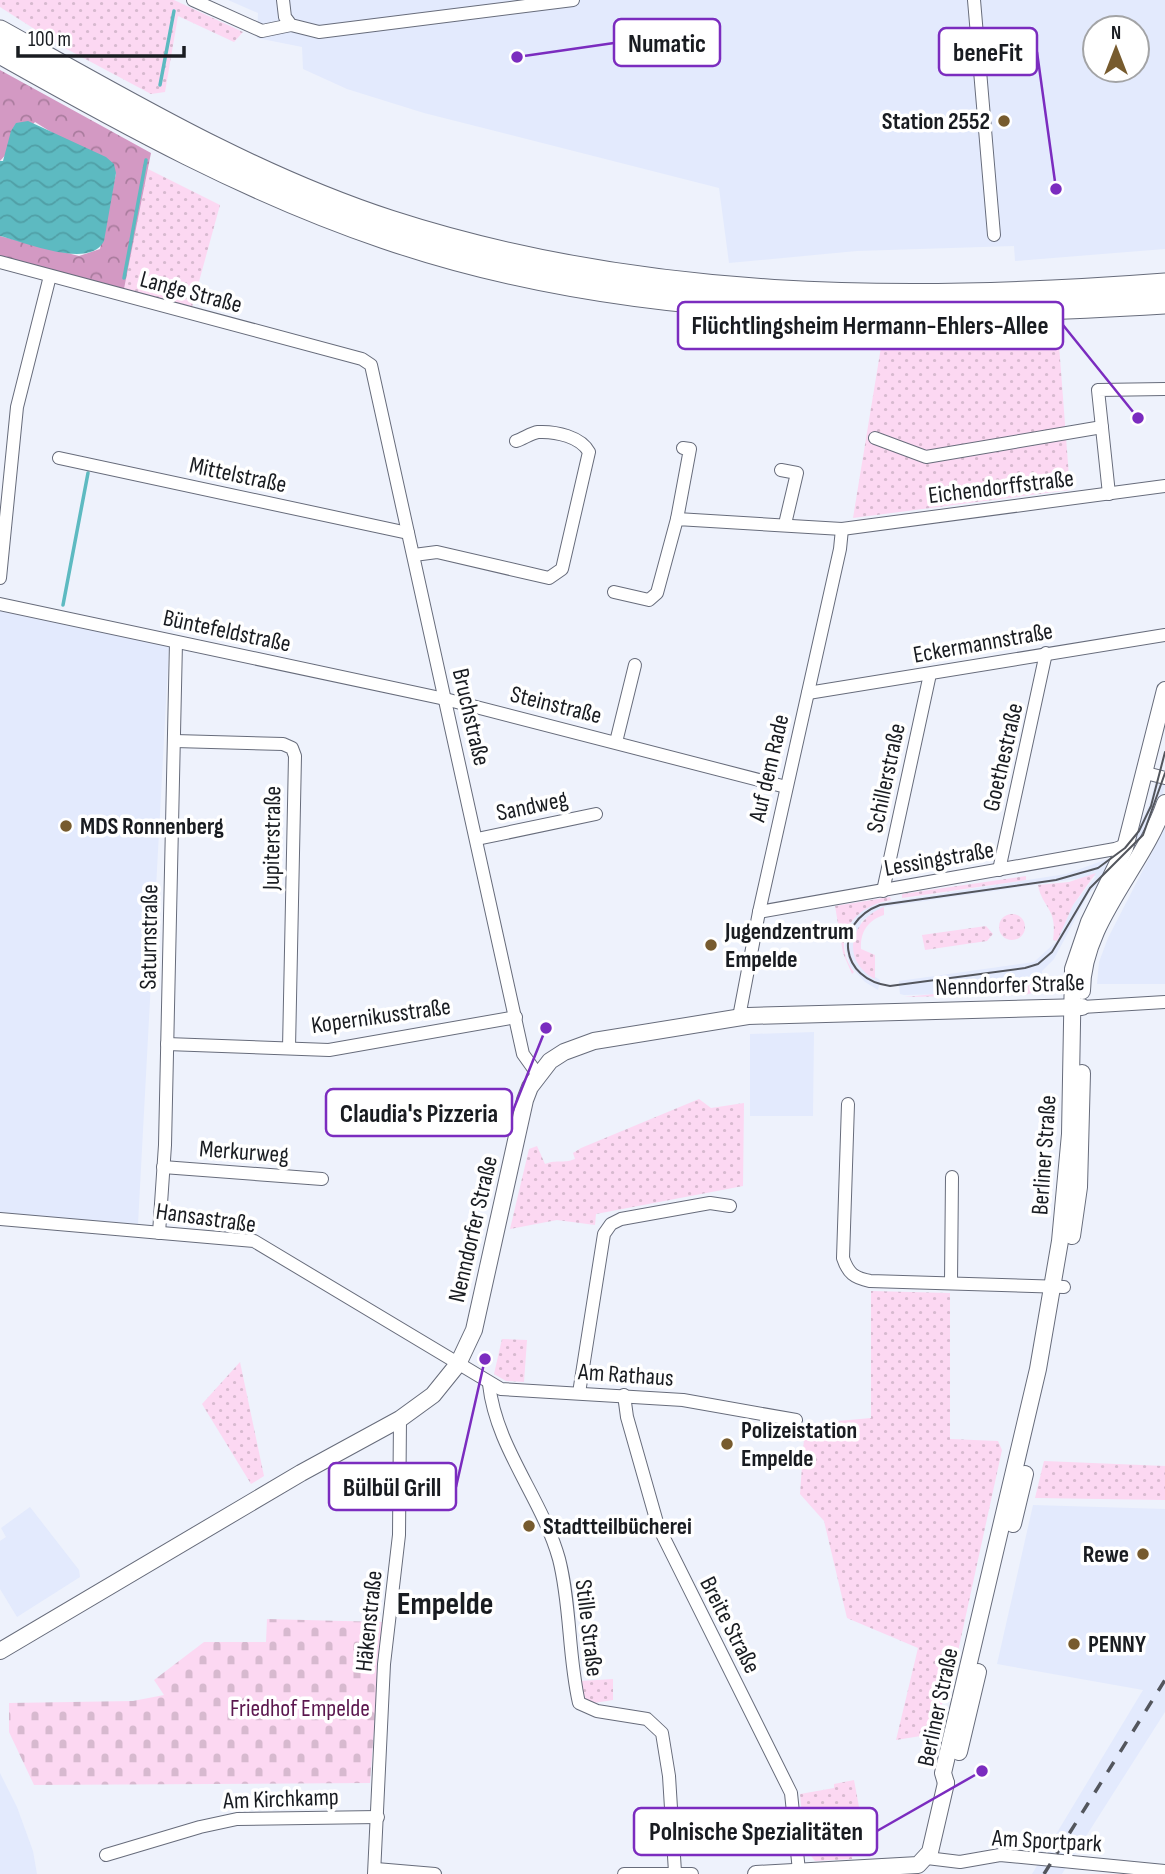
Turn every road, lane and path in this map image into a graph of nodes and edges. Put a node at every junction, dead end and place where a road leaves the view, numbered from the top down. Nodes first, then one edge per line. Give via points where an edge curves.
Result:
1 (193, 0) edge
2 (283, 0) edge
3 (573, 0) edge
4 (974, 0) edge
5 (0, 20) edge
6 (290, 25) junction
7 (0, 31) edge
8 (1, 53) edge
9 (49, 59) junction
10 (995, 235) dead end
11 (0, 262) edge
12 (50, 276) junction
13 (1165, 284) edge
14 (1165, 303) edge
15 (370, 365) joint
16 (1165, 388) edge
17 (1102, 427) junction
18 (875, 438) dead end
19 (516, 441) dead end
20 (683, 448) dead end
21 (59, 458) dead end
22 (781, 470) dead end
23 (1165, 486) edge
24 (1109, 494) junction
25 (677, 519) junction
26 (785, 524) junction
27 (842, 528) junction
28 (408, 533) junction
29 (414, 555) junction
30 (0, 578) edge
31 (614, 592) dead end
32 (0, 604) edge
33 (1165, 635) edge
34 (176, 642) junction
35 (1046, 653) junction
36 (635, 665) dead end
37 (930, 674) junction
38 (1165, 690) edge
39 (808, 693) junction
40 (445, 699) junction
41 (175, 741) junction
42 (616, 742) junction
43 (1146, 773) junction
44 (1165, 778) edge
45 (786, 787) junction
46 (1165, 803) edge
47 (596, 814) dead end
48 (477, 839) junction
49 (1126, 845) junction
50 (999, 870) junction
51 (883, 891) junction
52 (759, 912) junction
53 (1165, 1002) edge
54 (1077, 1007) junction
55 (516, 1017) junction
56 (739, 1017) junction
57 (167, 1044) junction
58 (289, 1048) junction
59 (538, 1075) junction
60 (848, 1104) dead end
61 (163, 1167) junction
62 (952, 1177) dead end
63 (322, 1179) dead end
64 (730, 1206) dead end
65 (0, 1219) edge
66 (159, 1233) junction
67 (951, 1282) junction
68 (1058, 1286) junction
69 (458, 1364) junction
70 (489, 1384) junction
71 (579, 1393) junction
72 (624, 1395) junction
73 (400, 1419) junction
74 (796, 1420) dead end
75 (0, 1651) edge
76 (378, 1817) junction
77 (106, 1855) dead end
78 (927, 1858) junction
79 (799, 1871) junction
80 (1165, 1871) edge
81 (375, 1872) edge
82 (675, 1872) junction
83 (435, 1874) edge
84 (624, 1874) edge
85 (692, 1874) edge
86 (756, 1874) edge

1 - 6 street via 262,31
2 - 6 street
3 - 6 street via 319,32
4 - 10 street
5 - 9 highway
7 - 9 highway
8 - 14 highway via 279,199 386,239 544,280 676,301 789,309 960,312
9 - 13 highway via 115,97 317,194 419,230 553,264 678,283 828,293 961,294
11 - 12 street, Lange Straße
12 - 15 street, Lange Straße via 362,359
12 - 30 street via 17,407
15 - 28 street, Bruchstraße
16 - 17 street via 1098,390
17 - 18 street via 926,457
17 - 24 street
19 - 29 street via 538,432 576,438 589,452 562,569 549,578 437,552
20 - 25 street via 691,450
21 - 28 street, Mittelstraße
22 - 26 street via 797,473
23 - 24 street, Eichendorffstraße
24 - 27 street, Eichendorffstraße
25 - 26 street, Eichendorffstraße
25 - 31 street via 657,593 649,600
26 - 27 street, Eichendorffstraße
27 - 39 street, Auf dem Rade
28 - 29 street, Bruchstraße
29 - 40 street, Bruchstraße
32 - 34 street, Büntefeldstraße
33 - 35 street, Eckermannstraße
34 - 40 street, Büntefeldstraße
34 - 41 street, Saturnstraße
35 - 37 street, Eckermannstraße
35 - 50 street, Goethestraße
36 - 42 street, Steinstraße
37 - 39 street, Eckermannstraße
37 - 51 street, Schillerstraße
38 - 43 street, Berliner Straße
39 - 45 street, Auf dem Rade
40 - 42 street, Steinstraße
40 - 48 street, Bruchstraße
41 - 57 street, Saturnstraße
41 - 58 street, Jupiterstraße via 283,744 292,748 295,756
42 - 45 street, Steinstraße
43 - 44 street
43 - 49 street, Berliner Straße
45 - 52 street, Auf dem Rade
46 - 54 street, Berliner Straße via 1090,951
47 - 48 street, Sandweg
48 - 55 street, Bruchstraße
49 - 50 street, Lessingstraße
49 - 54 street, Berliner Straße via 1078,950 1073,970
50 - 51 street, Lessingstraße
51 - 52 street, Lessingstraße
52 - 56 street, Auf dem Rade
53 - 54 street, Nenndorfer Straße
54 - 56 street, Nenndorfer Straße
54 - 68 street, Berliner Straße via 1082,1125 1079,1187
55 - 58 street, Kopernikusstraße via 329,1050
55 - 59 street, Bruchstraße via 523,1054
56 - 59 street, Nenndorfer Straße via 578,1045 550,1061
57 - 58 street, Kopernikusstraße
57 - 61 street, Saturnstraße
59 - 69 street, Nenndorfer Straße via 525,1100 474,1330
60 - 67 street via 843,1211 847,1270 870,1281
61 - 63 street, Merkurweg
61 - 66 street, Saturnstraße
62 - 67 street
64 - 71 street via 710,1203 611,1224 604,1234
65 - 66 street, Hansastraße
66 - 69 street, Hansastraße via 254,1241
67 - 68 street
68 - 78 street, Berliner Straße via 1030,1455 952,1780 946,1783
69 - 70 street, Am Rathaus
69 - 73 street, Nenndorfer Straße via 433,1395
70 - 71 street, Am Rathaus via 501,1389
70 - 82 street, Stille Straße via 493,1412 558,1557 579,1703 597,1711 647,1719 662,1733
71 - 72 street, Am Rathaus
72 - 74 street, Am Rathaus via 683,1400
72 - 79 street, Breite Straße via 658,1526 791,1793
73 - 75 street, Nenndorfer Straße
73 - 76 street, Häkenstraße via 399,1535 384,1664
76 - 77 street, Am Kirchkamp via 237,1819
76 - 81 street, Häkenstraße
78 - 79 street via 918,1866
78 - 80 street, Am Sportpark via 960,1862 1000,1856
79 - 86 street
81 - 83 street
82 - 84 street
82 - 85 street

